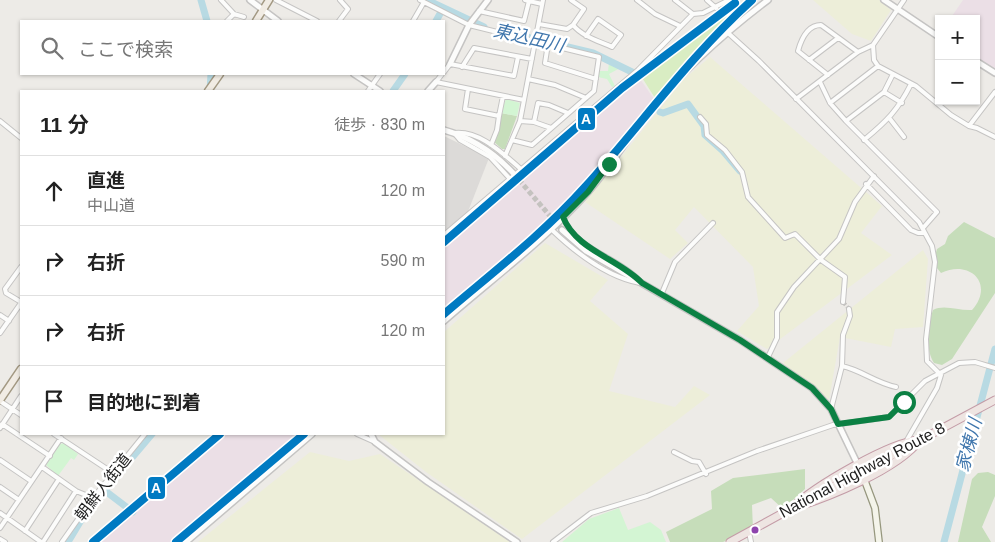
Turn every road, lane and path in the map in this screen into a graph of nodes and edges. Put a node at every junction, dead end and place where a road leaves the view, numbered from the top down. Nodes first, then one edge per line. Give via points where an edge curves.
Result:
1 (221, 0) edge
2 (250, 0) edge
3 (269, 0) edge
4 (276, 0) edge
5 (340, 0) edge
6 (488, 0) edge
7 (527, 0) edge
8 (571, 0) edge
9 (637, 0) edge
10 (675, 0) edge
11 (707, 0) edge
12 (729, 0) edge
13 (768, 0) edge
14 (884, 0) edge
15 (904, 0) edge
16 (424, 1) edge
17 (543, 2) edge
18 (716, 8) junction
19 (263, 10) junction
20 (897, 10) junction
21 (479, 11) junction
22 (234, 14) junction
23 (693, 14) junction
24 (244, 17) dead end
25 (228, 20) edge
26 (257, 20) edge
27 (277, 20) edge
28 (315, 20) edge
29 (340, 20) edge
30 (413, 20) edge
31 (469, 25) junction
32 (538, 26) junction
33 (573, 26) junction
34 (680, 26) junction
35 (727, 31) junction
36 (935, 34) edge
37 (586, 36) junction
38 (838, 38) junction
39 (535, 41) junction
40 (548, 44) junction
41 (873, 45) junction
42 (858, 52) junction
43 (518, 57) junction
44 (532, 59) junction
45 (809, 60) junction
46 (450, 64) junction
47 (980, 64) edge
48 (462, 66) junction
49 (878, 66) junction
50 (445, 70) edge
51 (995, 73) edge
52 (893, 74) junction
53 (220, 75) edge
54 (356, 75) edge
55 (379, 75) edge
56 (441, 75) edge
57 (828, 75) junction
58 (528, 79) junction
59 (596, 79) junction
60 (436, 82) junction
61 (820, 82) junction
62 (911, 84) junction
63 (372, 86) junction
64 (468, 89) junction
65 (209, 90) edge
66 (369, 90) edge
67 (378, 90) edge
68 (429, 90) edge
69 (884, 92) junction
70 (995, 92) edge
71 (503, 96) junction
72 (586, 98) junction
73 (796, 98) junction
74 (524, 100) junction
75 (830, 103) junction
76 (902, 103) junction
77 (568, 113) junction
78 (499, 116) junction
79 (700, 118) dead end
80 (890, 119) junction
81 (0, 121) edge
82 (520, 121) junction
83 (846, 121) junction
84 (534, 122) junction
85 (969, 126) junction
86 (551, 128) junction
87 (445, 130) edge
88 (454, 133) junction
89 (20, 137) edge
90 (904, 137) dead end
91 (995, 138) edge
92 (512, 140) junction
93 (864, 140) junction
94 (491, 145) junction
95 (505, 156) junction
96 (522, 170) junction
97 (514, 174) tunnel mouth
98 (874, 176) junction
99 (511, 180) junction
100 (866, 184) junction
101 (563, 217) junction
102 (713, 223) dead end
103 (551, 229) junction
104 (562, 230) tunnel mouth
105 (923, 230) junction
106 (445, 234) edge
107 (821, 260) junction
108 (20, 268) edge
109 (642, 283) junction
110 (662, 293) junction
111 (20, 302) edge
112 (843, 302) tunnel mouth
113 (20, 304) edge
114 (849, 309) dead end
115 (0, 315) edge
116 (445, 320) edge
117 (9, 321) junction
118 (0, 333) edge
119 (768, 357) junction
120 (842, 366) junction
121 (995, 368) edge
122 (20, 371) edge
123 (940, 372) junction
124 (896, 387) dead end
125 (20, 398) edge
126 (0, 401) edge
127 (992, 401) edge
128 (831, 409) junction
129 (12, 410) junction
130 (20, 414) edge
131 (838, 424) junction
132 (1, 426) edge
133 (56, 435) edge
134 (144, 435) edge
135 (311, 435) edge
136 (359, 435) edge
137 (372, 435) edge
138 (61, 438) junction
139 (907, 440) junction
140 (920, 440) junction
141 (375, 442) junction
142 (674, 452) dead end
143 (50, 456) junction
144 (0, 460) edge
145 (858, 465) junction
146 (42, 467) junction
147 (113, 473) junction
148 (706, 474) junction
149 (59, 479) junction
150 (864, 480) junction
151 (31, 481) junction
152 (0, 487) edge
153 (76, 491) junction
154 (93, 498) junction
155 (19, 500) junction
156 (875, 508) junction
157 (790, 509) junction
158 (0, 514) edge
159 (6, 518) junction
160 (0, 528) edge
161 (25, 531) junction
162 (749, 532) junction
163 (0, 539) edge
164 (5, 542) edge
165 (42, 542) edge
166 (62, 542) edge
167 (186, 542) edge
168 (517, 542) edge
169 (553, 542) edge
170 (730, 542) edge
171 (751, 542) edge
172 (875, 542) edge
173 (879, 542) edge

1 - 22 street
2 - 19 street
3 - 19 main road
4 - 28 street
5 - 29 street via 348,9
6 - 21 street
7 - 17 street
7 - 21 street via 524,21
8 - 33 street via 584,9
9 - 34 street via 655,14
10 - 23 street
11 - 18 street
12 - 18 street
13 - 35 street
14 - 20 street
15 - 20 street
16 - 30 street
16 - 31 street
17 - 32 street
18 - 23 street
19 - 26 main road
19 - 27 street
20 - 36 street
20 - 41 street
21 - 31 street
22 - 24 street
22 - 25 street
23 - 34 street
31 - 39 street
31 - 46 street
32 - 33 street via 567,29
32 - 39 street
33 - 37 street
34 - 96 street via 638,70
35 - 73 street
35 - 101 street via 677,79 588,192
37 - 37 street via 612,47 621,35 598,19
38 - 42 street
38 - 45 street
38 - 45 street via 821,25 816,25 803,36 798,51
39 - 40 street
39 - 44 street
40 - 59 street via 545,63
40 - 59 street via 599,57
41 - 42 street
41 - 49 street via 874,60
42 - 57 street
43 - 44 street
43 - 48 street via 474,48
43 - 48 street via 514,76
44 - 58 street
45 - 57 street
46 - 48 street
46 - 50 street
47 - 51 street
49 - 52 street
49 - 75 street
52 - 62 street
52 - 69 street
53 - 65 main road
54 - 63 street
55 - 63 street
56 - 60 street
57 - 61 street
58 - 72 street via 555,85
58 - 74 street
59 - 72 street via 594,91
60 - 64 street
60 - 68 street
61 - 73 street
61 - 75 street
62 - 76 street
62 - 85 street
63 - 66 street
63 - 67 street
64 - 71 street
64 - 78 street via 465,109
69 - 76 street
69 - 83 street
70 - 85 street
71 - 74 street
71 - 78 street
72 - 77 street
73 - 98 street
74 - 82 street
75 - 83 street
76 - 80 street
77 - 84 street via 538,103
77 - 86 street
78 - 94 street
79 - 107 street via 706,124 707,135 725,150 742,172 748,196 785,238 795,234
80 - 90 street
80 - 93 street
81 - 89 street
82 - 84 street
82 - 92 street
83 - 93 street
84 - 86 street
85 - 91 street
86 - 92 street via 532,145
87 - 88 street
88 - 94 street via 463,132
88 - 97 street via 492,152
88 - 99 street via 490,157
92 - 95 street
93 - 105 street via 937,212
94 - 95 street
95 - 96 street
96 - 99 street
98 - 100 street
98 - 105 street
99 - 106 street
100 - 105 street via 911,230 918,233
100 - 107 street via 838,239
101 - 103 street
101 - 109 street via 567,227 587,246 630,271
102 - 110 street via 675,262
103 - 109 street via 583,256 627,281
103 - 116 street
104 - 109 street via 586,251
105 - 123 street via 932,246 935,262 926,339 927,361
107 - 112 street via 845,278
107 - 119 street via 794,287 777,312 777,338
108 - 111 street via 6,289
109 - 110 street
110 - 119 street
113 - 117 street
114 - 120 street via 850,316 843,335
115 - 117 street
117 - 118 street
119 - 128 street via 812,388
120 - 124 street
120 - 128 street
121 - 123 street via 970,362 959,363
122 - 126 main road
123 - 131 street via 920,385 889,417
123 - 139 street via 937,388
125 - 129 street
126 - 129 street
127 - 140 highway, National Highway Route 8
128 - 131 street
129 - 130 street
129 - 132 street
131 - 145 street
131 - 148 street via 757,451
132 - 143 street
133 - 138 street
134 - 147 street, 朝鮮人街道
135 - 167 street
136 - 141 street
137 - 141 street
138 - 143 street
138 - 147 street
139 - 140 highway
139 - 145 highway
140 - 150 highway via 912,450
140 - 157 highway, National Highway Route 8, bridge
141 - 168 street
142 - 148 street via 699,462
143 - 146 street
144 - 151 street
145 - 150 main road
145 - 157 highway via 810,493
146 - 149 street
146 - 151 street
147 - 154 street, 朝鮮人街道
148 - 169 street via 591,513
149 - 153 street
149 - 161 street
150 - 156 main road
150 - 157 highway
151 - 155 street
152 - 155 street
153 - 154 street
153 - 165 street
154 - 166 street, 朝鮮人街道
155 - 159 street
156 - 172 main road
156 - 173 main road
157 - 162 highway, National Highway Route 8
158 - 159 street
159 - 160 street
159 - 161 street
161 - 165 street
162 - 170 highway, National Highway Route 8
162 - 171 street
163 - 164 street

